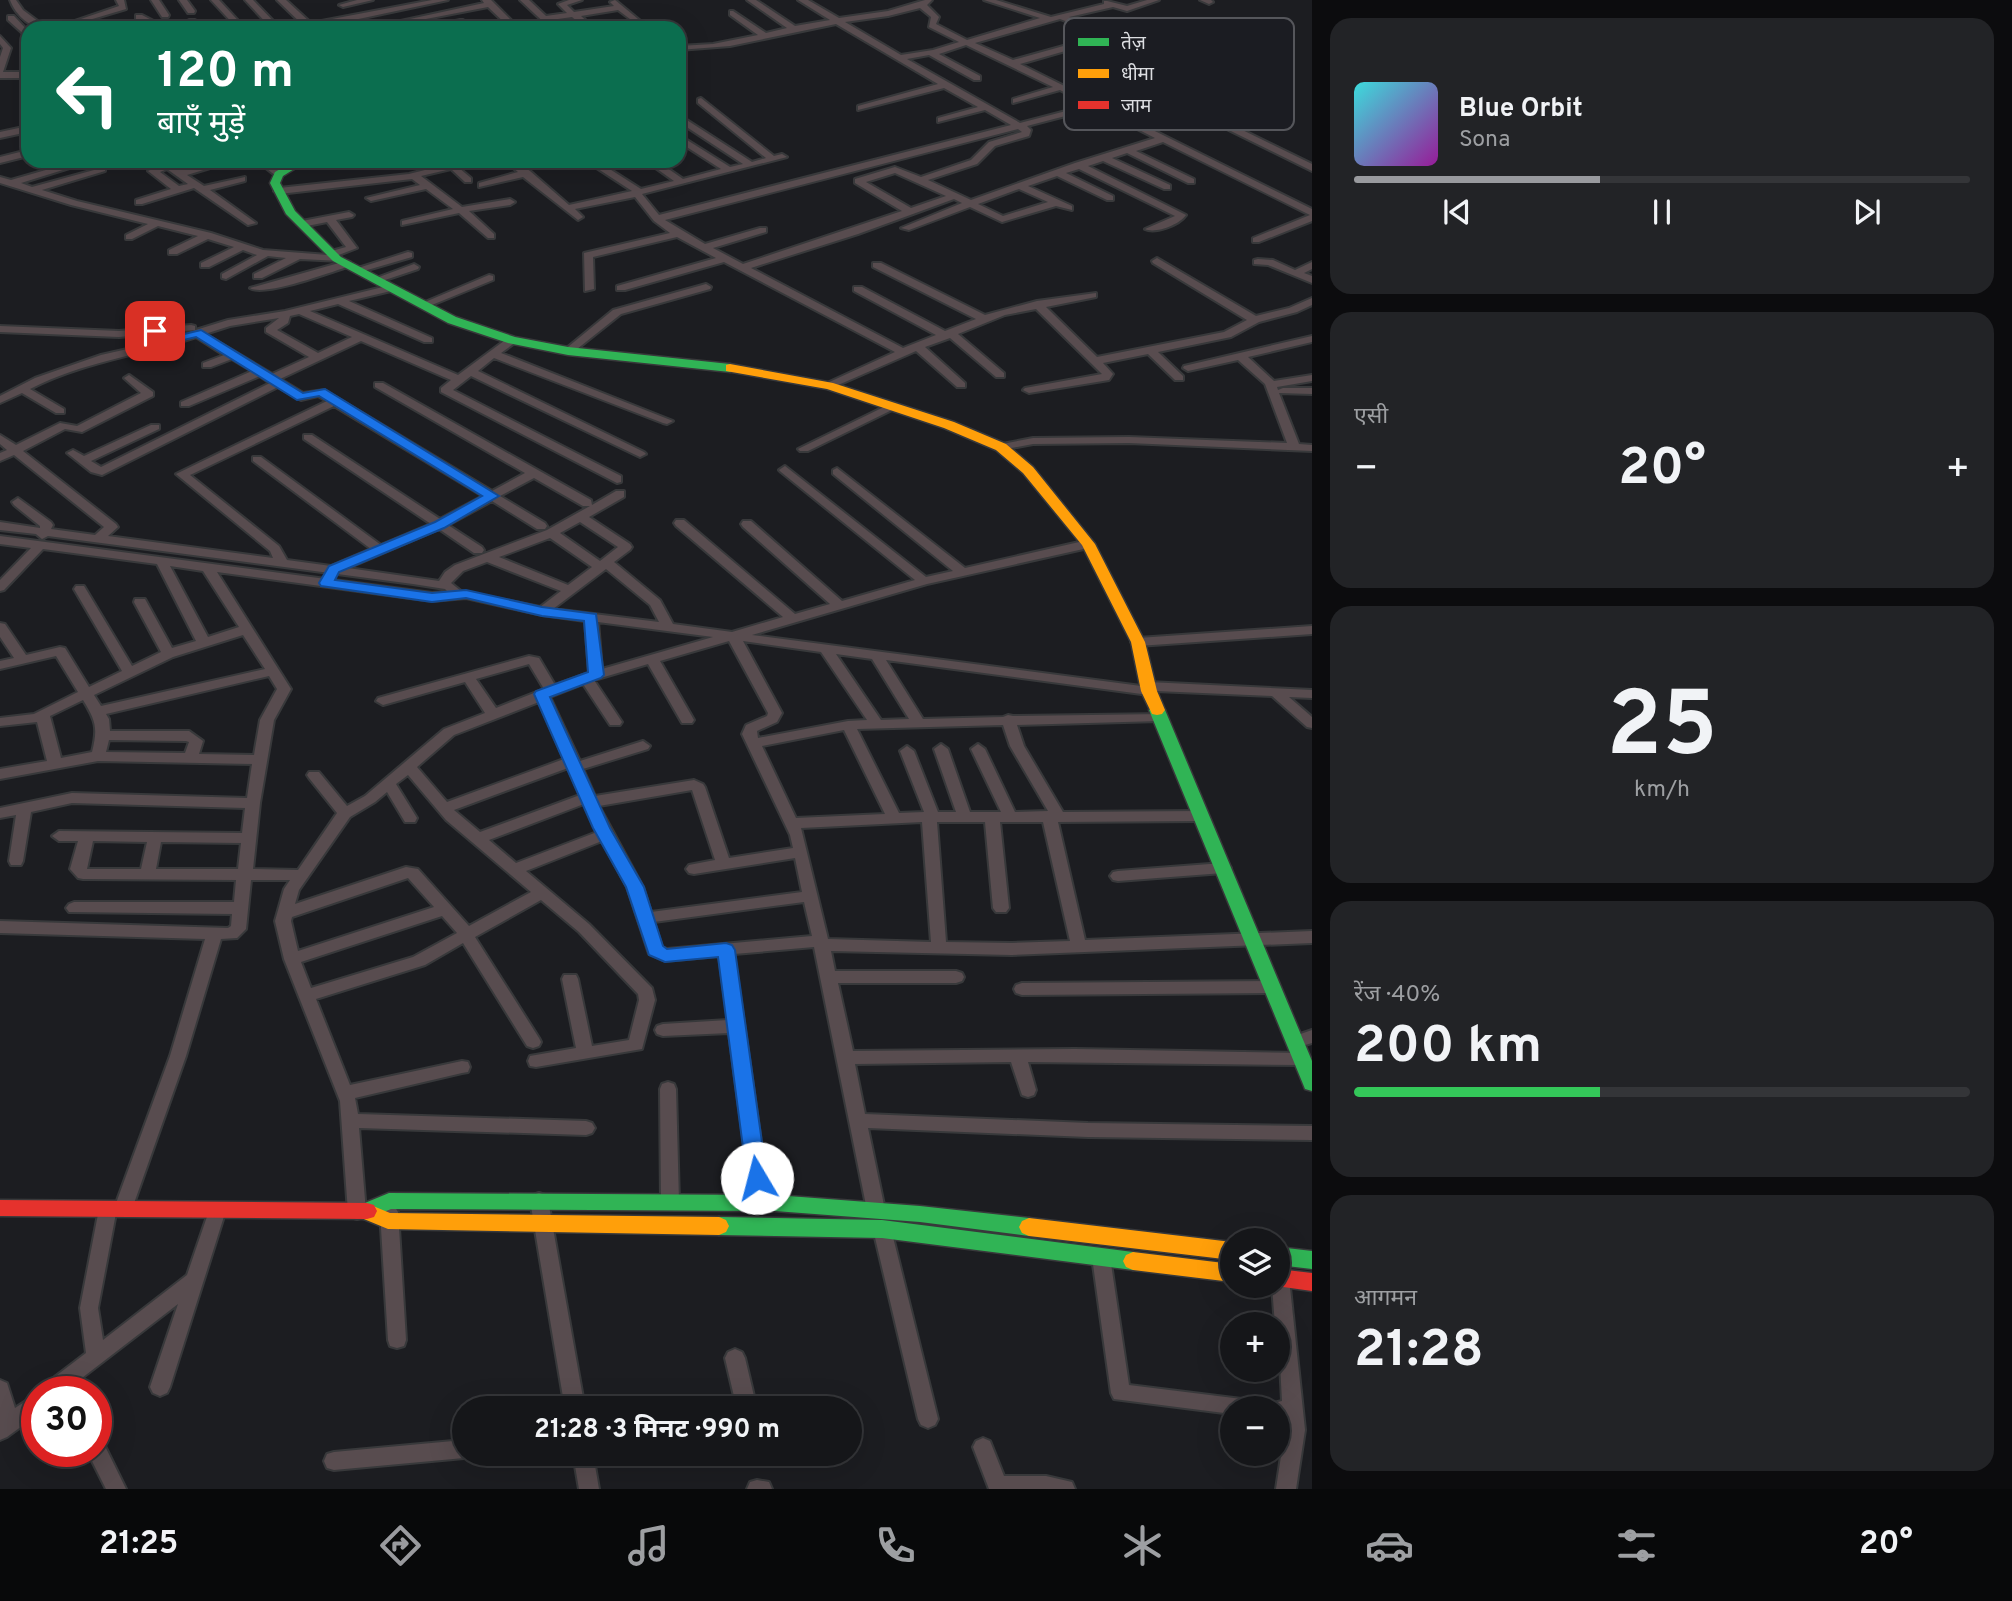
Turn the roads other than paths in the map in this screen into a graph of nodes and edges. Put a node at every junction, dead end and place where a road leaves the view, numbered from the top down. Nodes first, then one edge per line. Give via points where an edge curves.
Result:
1 (120, 0) edge
2 (155, 0) edge
3 (183, 0) edge
4 (215, 0) edge
5 (262, 0) edge
6 (281, 0) edge
7 (369, 0) edge
8 (401, 0) edge
9 (444, 0) edge
10 (524, 0) edge
11 (578, 0) edge
12 (612, 0) edge
13 (751, 0) edge
14 (988, 0) edge
15 (1099, 0) edge
16 (1155, 0) edge
17 (12, 1) edge
18 (250, 1) edge
19 (567, 1) edge
20 (806, 1) edge
21 (488, 2) edge
22 (926, 2) edge
23 (343, 5) dead end
24 (1112, 5) junction
25 (412, 7) junction
26 (620, 7) junction
27 (191, 11) dead end
28 (389, 11) junction
29 (733, 13) dead end
30 (165, 15) dead end
31 (574, 15) junction
32 (139, 17) dead end
33 (1061, 17) junction
34 (11, 18) dead end
35 (1048, 18) junction
36 (1064, 18) edge
37 (545, 19) joint
38 (32, 21) edge
39 (79, 21) dead end
40 (148, 21) edge
41 (234, 21) edge
42 (269, 21) edge
43 (304, 21) edge
44 (340, 21) edge
45 (398, 21) edge
46 (417, 21) edge
47 (508, 21) edge
48 (581, 21) edge
49 (636, 21) edge
50 (836, 21) junction
51 (21, 29) edge
52 (794, 29) junction
53 (767, 37) junction
54 (0, 38) edge
55 (968, 43) junction
56 (686, 49) edge
57 (1064, 49) edge
58 (932, 53) junction
59 (899, 58) junction
60 (1013, 63) junction
61 (0, 73) edge
62 (21, 76) edge
63 (977, 78) dead end
64 (946, 85) junction
65 (1062, 87) joint
66 (701, 101) dead end
67 (1016, 101) dead end
68 (986, 107) junction
69 (861, 108) dead end
70 (1064, 113) edge
71 (941, 120) dead end
72 (686, 123) edge
73 (1018, 124) junction
74 (21, 130) edge
75 (1149, 130) edge
76 (1235, 130) edge
77 (0, 135) edge
78 (1165, 138) junction
79 (686, 143) edge
80 (1127, 150) junction
81 (21, 155) edge
82 (1104, 158) junction
83 (0, 160) edge
84 (750, 164) junction
85 (1078, 166) junction
86 (63, 168) edge
87 (157, 168) edge
88 (170, 168) edge
89 (201, 168) edge
90 (267, 168) edge
91 (295, 168) edge
92 (445, 168) edge
93 (455, 168) edge
94 (520, 168) edge
95 (601, 168) edge
96 (661, 168) edge
97 (1312, 168) edge
98 (102, 169) dead end
99 (728, 170) junction
100 (527, 173) junction
101 (1058, 173) junction
102 (178, 174) junction
103 (411, 176) junction
104 (242, 179) dead end
105 (0, 180) edge
106 (468, 180) dead end
107 (680, 181) junction
108 (923, 181) junction
109 (1191, 181) dead end
110 (12, 183) junction
111 (279, 183) junction
112 (482, 185) dead end
113 (1020, 186) junction
114 (1167, 187) dead end
115 (197, 188) junction
116 (433, 189) junction
117 (32, 190) junction
118 (178, 190) junction
119 (637, 193) junction
120 (954, 195) junction
121 (371, 198) dead end
122 (1110, 198) dead end
123 (401, 201) dead end
124 (139, 202) dead end
125 (510, 202) dead end
126 (1058, 202) junction
127 (971, 204) junction
128 (568, 208) junction
129 (1069, 208) dead end
130 (460, 210) junction
131 (910, 212) junction
132 (349, 215) dead end
133 (1312, 215) edge
134 (578, 217) dead end
135 (330, 219) junction
136 (657, 219) junction
137 (157, 223) junction
138 (251, 223) dead end
139 (405, 223) dead end
140 (302, 224) junction
141 (906, 228) dead end
142 (1150, 229) dead end
143 (763, 230) dead end
144 (678, 234) junction
145 (208, 235) junction
146 (491, 236) dead end
147 (129, 237) dead end
148 (1256, 240) dead end
149 (243, 246) junction
150 (703, 248) junction
151 (173, 252) dead end
152 (267, 253) junction
153 (408, 254) dead end
154 (298, 256) junction
155 (726, 258) junction
156 (339, 261) junction
157 (1157, 261) dead end
158 (1258, 262) dead end
159 (205, 265) dead end
160 (877, 265) dead end
161 (1312, 265) edge
162 (414, 267) dead end
163 (745, 267) junction
164 (1297, 274) junction
165 (226, 276) dead end
166 (258, 276) dead end
167 (489, 278) dead end
168 (376, 280) junction
169 (1312, 280) edge
170 (255, 288) junction
171 (391, 288) junction
172 (621, 288) dead end
173 (706, 288) dead end
174 (589, 289) dead end
175 (858, 289) dead end
176 (241, 293) dead end
177 (1092, 295) dead end
178 (340, 300) junction
179 (1312, 301) edge
180 (1037, 304) junction
181 (424, 305) junction
182 (299, 310) junction
183 (285, 314) junction
184 (984, 319) junction
185 (1255, 320) junction
186 (220, 326) junction
187 (0, 329) edge
188 (155, 331) junction
189 (197, 333) junction
190 (948, 335) junction
191 (361, 337) junction
192 (428, 340) dead end
193 (512, 340) junction
194 (1312, 340) edge
195 (158, 345) junction
196 (917, 346) junction
197 (1150, 350) junction
198 (568, 351) junction
199 (903, 352) junction
200 (493, 354) junction
201 (230, 355) junction
202 (1241, 357) junction
203 (318, 358) junction
204 (1094, 362) junction
205 (207, 365) dead end
206 (1188, 368) dead end
207 (469, 371) junction
208 (260, 372) junction
209 (1000, 376) dead end
210 (129, 378) dead end
211 (1179, 378) dead end
212 (1312, 378) edge
213 (457, 379) junction
214 (274, 381) junction
215 (379, 385) dead end
216 (961, 385) dead end
217 (829, 386) junction
218 (1273, 388) junction
219 (22, 389) junction
220 (1029, 390) dead end
221 (1312, 391) edge
222 (0, 400) edge
223 (335, 401) junction
224 (185, 404) dead end
225 (892, 406) junction
226 (60, 411) dead end
227 (667, 421) dead end
228 (155, 427) dead end
229 (308, 437) dead end
230 (0, 438) edge
231 (1002, 447) junction
232 (1294, 447) junction
233 (1312, 448) edge
234 (13, 449) junction
235 (804, 449) dead end
236 (73, 453) dead end
237 (640, 454) dead end
238 (0, 458) edge
239 (257, 459) dead end
240 (83, 461) junction
241 (785, 470) dead end
242 (837, 472) dead end
243 (534, 473) junction
244 (617, 479) dead end
245 (620, 494) dead end
246 (492, 496) junction
247 (18, 502) dead end
248 (587, 503) dead end
249 (581, 517) junction
250 (680, 523) dead end
251 (747, 524) dead end
252 (439, 525) junction
253 (0, 526) edge
254 (546, 530) junction
255 (44, 531) junction
256 (98, 538) junction
257 (0, 540) edge
258 (1088, 544) junction
259 (37, 545) junction
260 (380, 550) junction
261 (483, 554) junction
262 (161, 561) junction
263 (282, 562) junction
264 (604, 565) junction
265 (207, 567) junction
266 (334, 569) junction
267 (962, 572) junction
268 (924, 581) junction
269 (326, 583) junction
270 (441, 584) junction
271 (0, 587) edge
272 (80, 589) dead end
273 (570, 590) junction
274 (457, 594) junction
275 (140, 602) dead end
276 (838, 604) junction
277 (542, 611) junction
278 (591, 618) junction
279 (792, 618) junction
280 (0, 627) edge
281 (668, 628) junction
282 (247, 629) junction
283 (1312, 630) edge
284 (733, 636) junction
285 (1138, 642) junction
286 (204, 643) junction
287 (825, 648) junction
288 (168, 654) junction
289 (876, 655) junction
290 (22, 659) junction
291 (652, 659) junction
292 (0, 665) edge
293 (274, 671) junction
294 (130, 672) junction
295 (468, 677) junction
296 (591, 677) junction
297 (1149, 688) junction
298 (87, 692) junction
299 (547, 693) junction
300 (1277, 694) junction
301 (1312, 694) edge
302 (383, 701) dead end
303 (99, 711) junction
304 (492, 713) junction
305 (39, 716) junction
306 (1160, 717) junction
307 (1008, 719) junction
308 (687, 720) dead end
309 (0, 722) edge
310 (615, 722) dead end
311 (918, 722) junction
312 (876, 723) junction
313 (1312, 724) edge
314 (848, 725) junction
315 (103, 735) junction
316 (753, 743) junction
317 (643, 746) dead end
318 (941, 749) dead end
319 (978, 749) dead end
320 (907, 751) dead end
321 (98, 756) junction
322 (191, 758) junction
323 (260, 760) junction
324 (55, 764) junction
325 (574, 764) junction
326 (409, 767) junction
327 (0, 774) edge
328 (314, 775) dead end
329 (389, 784) junction
330 (589, 800) junction
331 (253, 803) junction
332 (24, 808) junction
333 (444, 808) junction
334 (0, 813) edge
335 (345, 813) junction
336 (992, 816) junction
337 (1010, 816) junction
338 (1054, 816) junction
339 (1201, 816) junction
340 (931, 817) junction
341 (965, 817) junction
342 (410, 818) dead end
343 (894, 818) junction
344 (792, 823) junction
345 (605, 834) junction
346 (59, 836) dead end
347 (87, 836) junction
348 (155, 837) junction
349 (249, 838) junction
350 (477, 839) junction
351 (801, 852) junction
352 (16, 861) dead end
353 (724, 864) junction
354 (695, 869) dead end
355 (1223, 869) junction
356 (513, 870) junction
357 (148, 874) junction
358 (247, 874) junction
359 (300, 875) junction
360 (1118, 876) dead end
361 (541, 893) junction
362 (810, 896) junction
363 (74, 908) dead end
364 (241, 908) junction
365 (1001, 908) dead end
366 (444, 910) junction
367 (284, 914) junction
368 (645, 918) junction
369 (0, 927) edge
370 (215, 933) junction
371 (466, 936) junction
372 (1312, 937) edge
373 (1251, 938) junction
374 (821, 943) junction
375 (1079, 946) junction
376 (939, 948) junction
377 (726, 950) junction
378 (292, 959) junction
379 (829, 977) junction
380 (956, 977) dead end
381 (570, 979) dead end
382 (1272, 987) junction
383 (1022, 989) dead end
384 (307, 995) junction
385 (737, 1026) junction
386 (663, 1030) dead end
387 (1312, 1036) edge
388 (533, 1042) dead end
389 (1294, 1042) junction
390 (585, 1054) junction
391 (1017, 1055) junction
392 (846, 1058) junction
393 (1302, 1059) junction
394 (536, 1061) dead end
395 (463, 1067) dead end
396 (1312, 1084) edge
397 (668, 1089) dead end
398 (1028, 1090) dead end
399 (346, 1093) junction
400 (352, 1121) junction
401 (858, 1121) junction
402 (586, 1128) dead end
403 (1312, 1132) edge
404 (539, 1200) junction
405 (389, 1201) junction
406 (670, 1202) junction
407 (761, 1204) junction
408 (0, 1208) edge
409 (116, 1209) junction
410 (226, 1210) junction
411 (876, 1210) junction
412 (361, 1212) junction
413 (388, 1221) junction
414 (542, 1222) junction
415 (882, 1230) junction
416 (1220, 1250) edge
417 (1101, 1256) junction
418 (1290, 1257) edge
419 (1312, 1260) edge
420 (1220, 1271) edge
421 (1290, 1279) edge
422 (195, 1280) junction
423 (1312, 1282) edge
424 (1280, 1298) edge
425 (397, 1340) dead end
426 (96, 1357) junction
427 (735, 1358) dead end
428 (75, 1376) edge
429 (160, 1387) dead end
430 (0, 1389) edge
431 (573, 1396) edge
432 (744, 1396) edge
433 (1285, 1396) edge
434 (1220, 1404) edge
435 (21, 1415) edge
436 (928, 1419) dead end
437 (1290, 1419) edge
438 (4, 1427) edge
439 (983, 1447) dead end
440 (452, 1450) edge
441 (334, 1461) dead end
442 (1290, 1463) edge
443 (585, 1466) edge
444 (1290, 1466) edge
445 (105, 1467) edge
446 (116, 1489) edge
447 (589, 1489) edge
448 (757, 1489) edge
449 (762, 1489) edge
450 (1065, 1489) edge
451 (1286, 1489) edge

1 - 39 street via 122,6
2 - 30 street
3 - 27 street
4 - 41 street
5 - 18 street
6 - 43 street
7 - 23 street
8 - 25 street
9 - 25 street
10 - 37 street
11 - 19 street
12 - 26 street
13 - 52 street
14 - 35 street
15 - 24 street
16 - 24 street via 1128,9
17 - 38 street
18 - 42 street
19 - 31 street via 562,4
20 - 50 street
21 - 46 street
21 - 47 street
22 - 50 street
22 - 55 street via 935,17 932,24
24 - 33 street
25 - 28 street
26 - 31 street
26 - 49 street
28 - 44 street
28 - 45 street
29 - 53 street
31 - 37 street
31 - 48 street
32 - 40 street
33 - 35 street
33 - 36 street
34 - 51 street
35 - 55 street
50 - 52 street
50 - 59 street
52 - 53 street
53 - 56 street
54 - 61 street via 7,48
55 - 58 street
55 - 60 street
57 - 60 street
58 - 59 street
58 - 63 street
59 - 64 street
60 - 65 street
61 - 62 street
64 - 68 street
64 - 69 street
65 - 67 street
66 - 84 street via 777,158
68 - 71 street
68 - 73 street
70 - 73 street
72 - 84 street
73 - 108 street via 1027,133 992,144 976,160
73 - 136 street
74 - 77 street
75 - 78 street
76 - 97 street
78 - 80 street
78 - 133 street
79 - 99 street
80 - 82 street
80 - 109 street
81 - 83 street
82 - 85 street
82 - 114 street
84 - 99 street
85 - 101 street
85 - 142 street via 1181,215
86 - 110 street
87 - 118 street via 153,171
88 - 102 street
89 - 102 street
90 - 111 street
91 - 111 street
92 - 103 street
93 - 106 street
94 - 100 street
95 - 119 street
96 - 107 street
98 - 117 street
99 - 107 street
100 - 112 street
100 - 128 street
101 - 113 street
101 - 122 street
102 - 115 street
103 - 111 street via 318,187
103 - 116 street
104 - 115 street
105 - 110 street
107 - 119 street
108 - 120 street
108 - 131 street via 895,170 858,181
110 - 117 street
111 - 140 street via 290,212
113 - 126 street
113 - 127 street
115 - 118 street
115 - 138 street
116 - 121 street
116 - 123 street
116 - 130 street
117 - 137 street
118 - 124 street
119 - 128 street
119 - 136 street
120 - 127 street
120 - 131 street
125 - 130 street
126 - 127 street via 1002,219
126 - 129 street
127 - 141 street
128 - 134 street
130 - 139 street
130 - 146 street
131 - 163 street
132 - 135 street
133 - 148 street
135 - 140 street
135 - 156 street via 352,248
136 - 144 street
137 - 145 street
137 - 147 street
140 - 156 street
143 - 150 street
144 - 150 street
144 - 174 street via 588,255
145 - 149 street
145 - 151 street
149 - 152 street
149 - 159 street
150 - 155 street
152 - 154 street
152 - 165 street
153 - 156 street
154 - 156 street
154 - 166 street
155 - 163 street
155 - 172 street
156 - 168 street
156 - 170 street
156 - 170 street
157 - 185 street
158 - 164 street
160 - 184 street
161 - 164 street
162 - 168 street
163 - 199 street
164 - 169 street
167 - 181 street
168 - 171 street
170 - 176 street
171 - 178 street
171 - 181 street
173 - 198 street via 613,314
175 - 190 street
177 - 180 street
178 - 182 street
178 - 192 street
179 - 185 street
180 - 184 street
180 - 204 street
181 - 193 street via 452,320
182 - 183 street
182 - 191 street
183 - 186 street
183 - 203 street via 284,321 270,330
184 - 190 street
185 - 197 street via 1227,335
186 - 188 street
186 - 189 street
187 - 188 street via 99,334
188 - 195 street
189 - 195 street
189 - 201 street
190 - 196 street
190 - 209 street
191 - 203 street
191 - 213 street
193 - 198 street
193 - 200 street
194 - 202 street
195 - 219 street via 104,357
196 - 199 street
196 - 216 street
197 - 204 street
197 - 211 street
198 - 217 street via 690,362
199 - 217 street
200 - 207 street
200 - 227 street
201 - 205 street
201 - 208 street
202 - 206 street
202 - 218 street
203 - 214 street
204 - 220 street via 1108,376
207 - 213 street
207 - 237 street
208 - 214 street
208 - 224 street
210 - 234 street via 149,394 78,430 64,425
212 - 218 street
213 - 244 street via 445,390
214 - 223 street via 303,398 319,392
214 - 240 street via 102,471
215 - 243 street
217 - 225 street
218 - 221 street
218 - 232 street
219 - 222 street
219 - 226 street
223 - 246 street
223 - 263 street via 182,475 275,549
225 - 231 street
225 - 235 street
228 - 240 street
229 - 252 street
230 - 234 street
231 - 232 street via 1033,441 1107,440
231 - 258 street via 1028,470
232 - 233 street
234 - 238 street
234 - 256 street via 112,527
236 - 240 street
239 - 260 street
241 - 268 street
242 - 267 street
243 - 246 street
243 - 248 street
245 - 249 street
246 - 252 street
246 - 254 street
247 - 255 street via 47,525
249 - 254 street
249 - 264 street via 626,547
250 - 279 street
251 - 276 street
252 - 260 street
252 - 261 street
253 - 255 street
254 - 261 street
254 - 264 street
255 - 256 street
255 - 259 street
256 - 263 street
257 - 259 street
258 - 267 street
258 - 285 street
259 - 262 street
259 - 271 street
260 - 266 street
261 - 270 street
261 - 273 street
262 - 265 street
262 - 286 street
263 - 266 street
264 - 273 street
264 - 281 street via 655,603
265 - 269 street
265 - 282 street
266 - 269 street
266 - 270 street
267 - 268 street
268 - 276 street
269 - 274 street via 432,597
270 - 274 street
272 - 294 street
273 - 277 street
274 - 277 street
275 - 288 street
276 - 279 street
277 - 278 street
278 - 281 street
278 - 296 street
279 - 284 street
280 - 290 street
281 - 284 street
282 - 286 street
282 - 293 street
283 - 285 street
284 - 287 street
284 - 291 street
284 - 316 street via 775,713 749,731
285 - 297 street
286 - 288 street
287 - 289 street
287 - 312 street
288 - 294 street
289 - 297 street
289 - 311 street
290 - 292 street
290 - 298 street via 60,651
291 - 296 street
291 - 308 street
293 - 303 street
293 - 323 street via 284,691 270,712
294 - 298 street
295 - 299 street via 532,660
295 - 302 street
295 - 304 street
296 - 299 street
296 - 310 street
297 - 300 street
297 - 306 street
298 - 303 street
298 - 305 street
299 - 304 street
299 - 325 street
300 - 301 street
300 - 313 street
303 - 315 street
304 - 326 street via 449,732
305 - 309 street
305 - 324 street
306 - 307 street
306 - 339 street
307 - 311 street
307 - 338 street
311 - 312 street
312 - 314 street
314 - 316 street
314 - 343 street
315 - 321 street
315 - 322 street via 189,736 195,741
316 - 344 street
317 - 325 street
318 - 341 street
319 - 337 street
320 - 340 street
321 - 322 street
321 - 324 street
322 - 323 street
323 - 331 street
324 - 327 street
325 - 330 street
325 - 333 street
326 - 329 street
326 - 333 street
328 - 335 street
329 - 335 street
329 - 342 street
330 - 345 street
330 - 350 street
330 - 353 street via 694,785
331 - 332 street via 72,798
331 - 349 street
332 - 334 street
332 - 352 street
333 - 350 street
335 - 359 street
336 - 337 street
336 - 341 street
336 - 365 street
337 - 338 street
338 - 339 street
338 - 375 street
339 - 355 street
340 - 341 street
340 - 343 street
340 - 376 street
343 - 344 street
344 - 351 street
345 - 356 street
345 - 368 street via 635,887
346 - 347 street
347 - 348 street
347 - 357 street via 80,872
348 - 349 street
348 - 357 street
349 - 358 street
350 - 356 street
351 - 353 street
351 - 362 street
353 - 354 street
355 - 360 street
355 - 373 street
356 - 361 street
357 - 358 street
358 - 359 street
358 - 364 street
359 - 367 street
361 - 371 street
361 - 390 street via 584,928 646,992 636,1045
362 - 368 street
362 - 374 street
363 - 364 street
364 - 370 street via 238,929 230,934
366 - 367 street via 410,872
366 - 371 street
366 - 378 street
367 - 378 street
368 - 377 street via 659,953
369 - 370 street
370 - 409 street via 139,1166
371 - 384 street via 401,968
371 - 388 street
372 - 373 street
373 - 375 street
373 - 382 street
374 - 376 street
374 - 377 street
374 - 379 street
375 - 376 street
377 - 385 street
378 - 384 street
379 - 380 street
379 - 392 street
381 - 390 street
382 - 383 street
382 - 389 street
384 - 399 street
385 - 386 street
385 - 407 street
387 - 389 street
389 - 393 street
390 - 394 street
391 - 392 street
391 - 393 street
391 - 398 street
392 - 401 street
393 - 396 street
395 - 399 street
397 - 406 street
399 - 400 street
400 - 402 street
400 - 412 street
401 - 403 street
401 - 411 street
404 - 405 street
404 - 406 street
404 - 414 street
405 - 412 street
405 - 413 street
406 - 407 street
407 - 411 street
408 - 409 street
409 - 410 street
409 - 426 street via 89,1308
410 - 412 street
410 - 422 street
411 - 416 street
412 - 413 street
413 - 414 street
413 - 425 street
414 - 415 street
414 - 431 street
415 - 417 street
415 - 436 street
417 - 420 street
417 - 434 street via 1121,1393
418 - 419 street
421 - 423 street
422 - 426 street
422 - 429 street
424 - 433 street
426 - 428 street
427 - 432 street
430 - 438 street
435 - 438 street
437 - 442 street via 1295,1430
439 - 450 street via 997,1485
440 - 441 street
443 - 447 street
444 - 451 street
445 - 446 street
448 - 449 street

